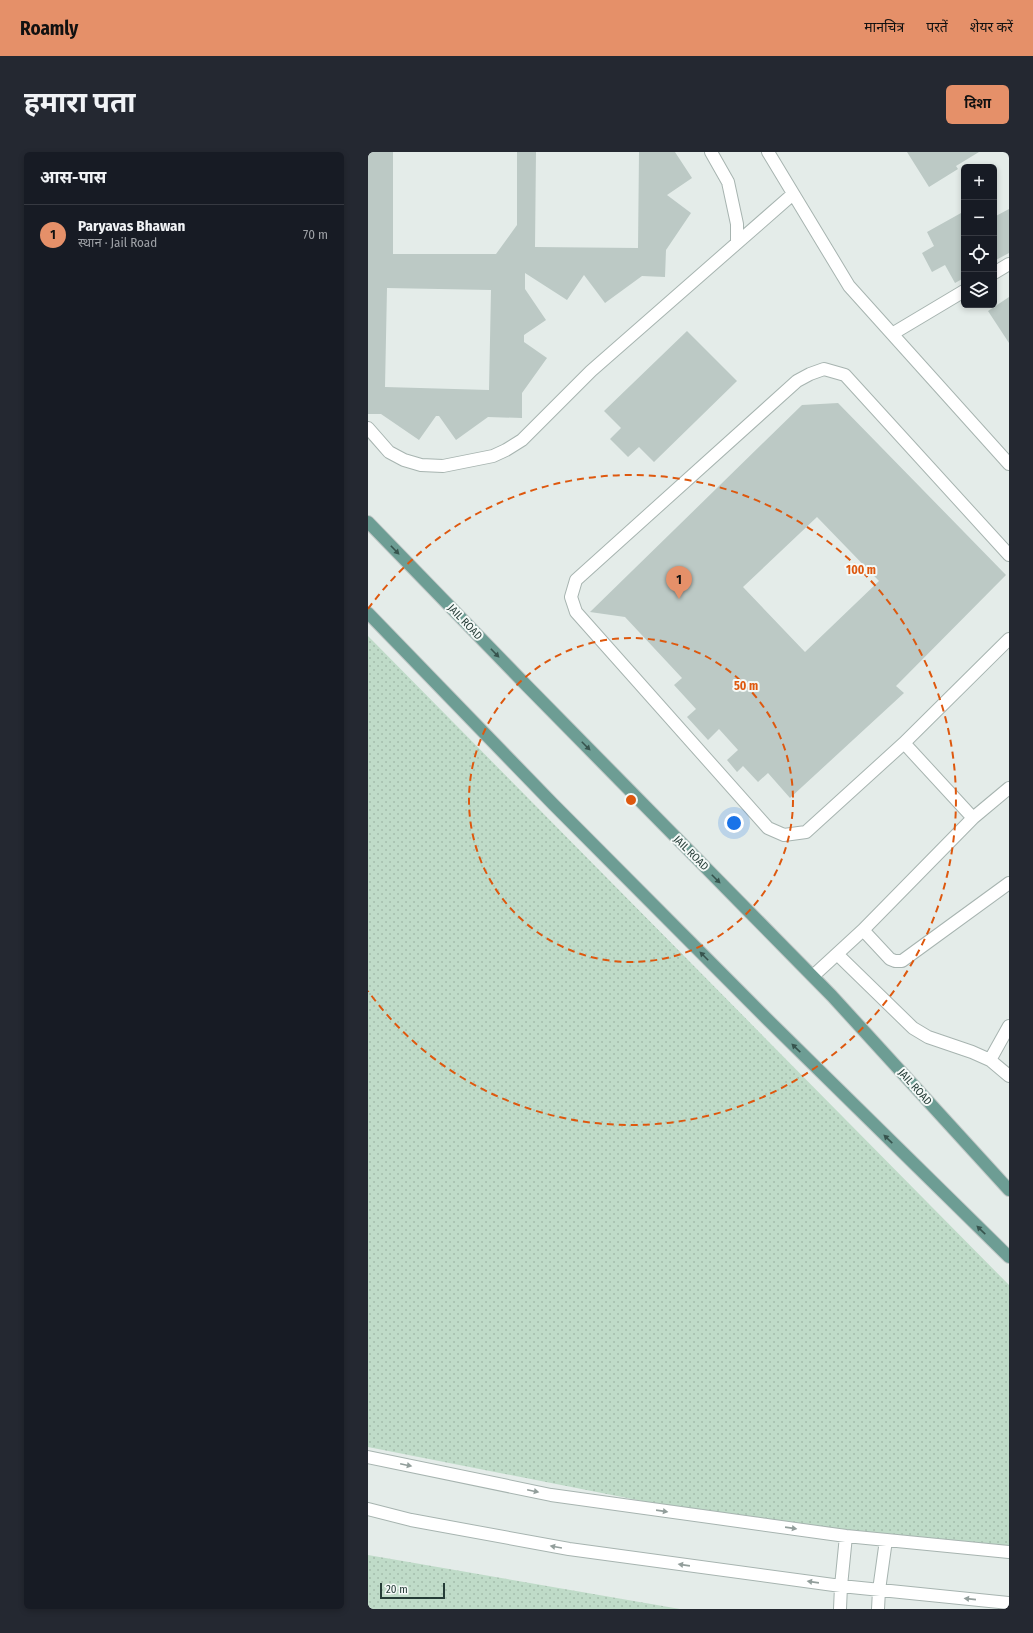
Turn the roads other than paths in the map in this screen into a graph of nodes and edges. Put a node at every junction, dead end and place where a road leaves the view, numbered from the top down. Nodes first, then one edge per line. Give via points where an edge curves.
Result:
1 (711, 152) edge
2 (768, 152) edge
3 (793, 194) junction
4 (737, 243) junction
5 (1009, 264) edge
6 (996, 272) edge
7 (961, 293) edge
8 (892, 334) junction
9 (368, 428) edge
10 (1009, 464) edge
11 (368, 522) edge
12 (1009, 555) edge
13 (368, 613) edge
14 (1009, 639) edge
15 (904, 743) junction
16 (1007, 794) edge
17 (973, 818) junction
18 (1009, 883) edge
19 (863, 930) junction
20 (838, 954) junction
21 (813, 976) junction
22 (1009, 1026) edge
23 (990, 1060) junction
24 (1009, 1076) edge
25 (1009, 1190) edge
26 (1009, 1257) edge
27 (368, 1457) edge
28 (368, 1509) edge
29 (846, 1536) junction
30 (886, 1540) junction
31 (1009, 1552) edge
32 (841, 1586) junction
33 (879, 1590) junction
34 (1009, 1603) edge
35 (840, 1609) edge
36 (878, 1609) edge

1 - 4 street via 728,182 737,224
2 - 3 street
3 - 4 street
3 - 8 street via 849,286
4 - 9 street via 591,371 522,440 506,450 493,456 442,466 421,465 389,452
5 - 6 street
7 - 8 street
8 - 10 street
11 -> 21 main road, JAIL ROAD
12 - 15 street via 846,375 824,369 797,380 576,580 571,597 576,612 768,828 784,835 806,832
26 -> 13 main road via 750,1002
14 - 15 street
15 - 17 street
16 - 17 street
17 - 19 street
18 - 19 street via 902,961 890,959
19 - 20 street
20 - 21 street
20 - 23 street via 913,1028 928,1037
21 - 25 main road, JAIL ROAD
22 - 23 street
23 - 24 street
27 -> 29 street via 551,1495
32 -> 28 street via 568,1549 411,1520
29 - 30 street
29 - 32 street
30 - 31 street
30 - 33 street
32 - 33 street
32 - 35 street
34 -> 33 street
33 - 36 street

